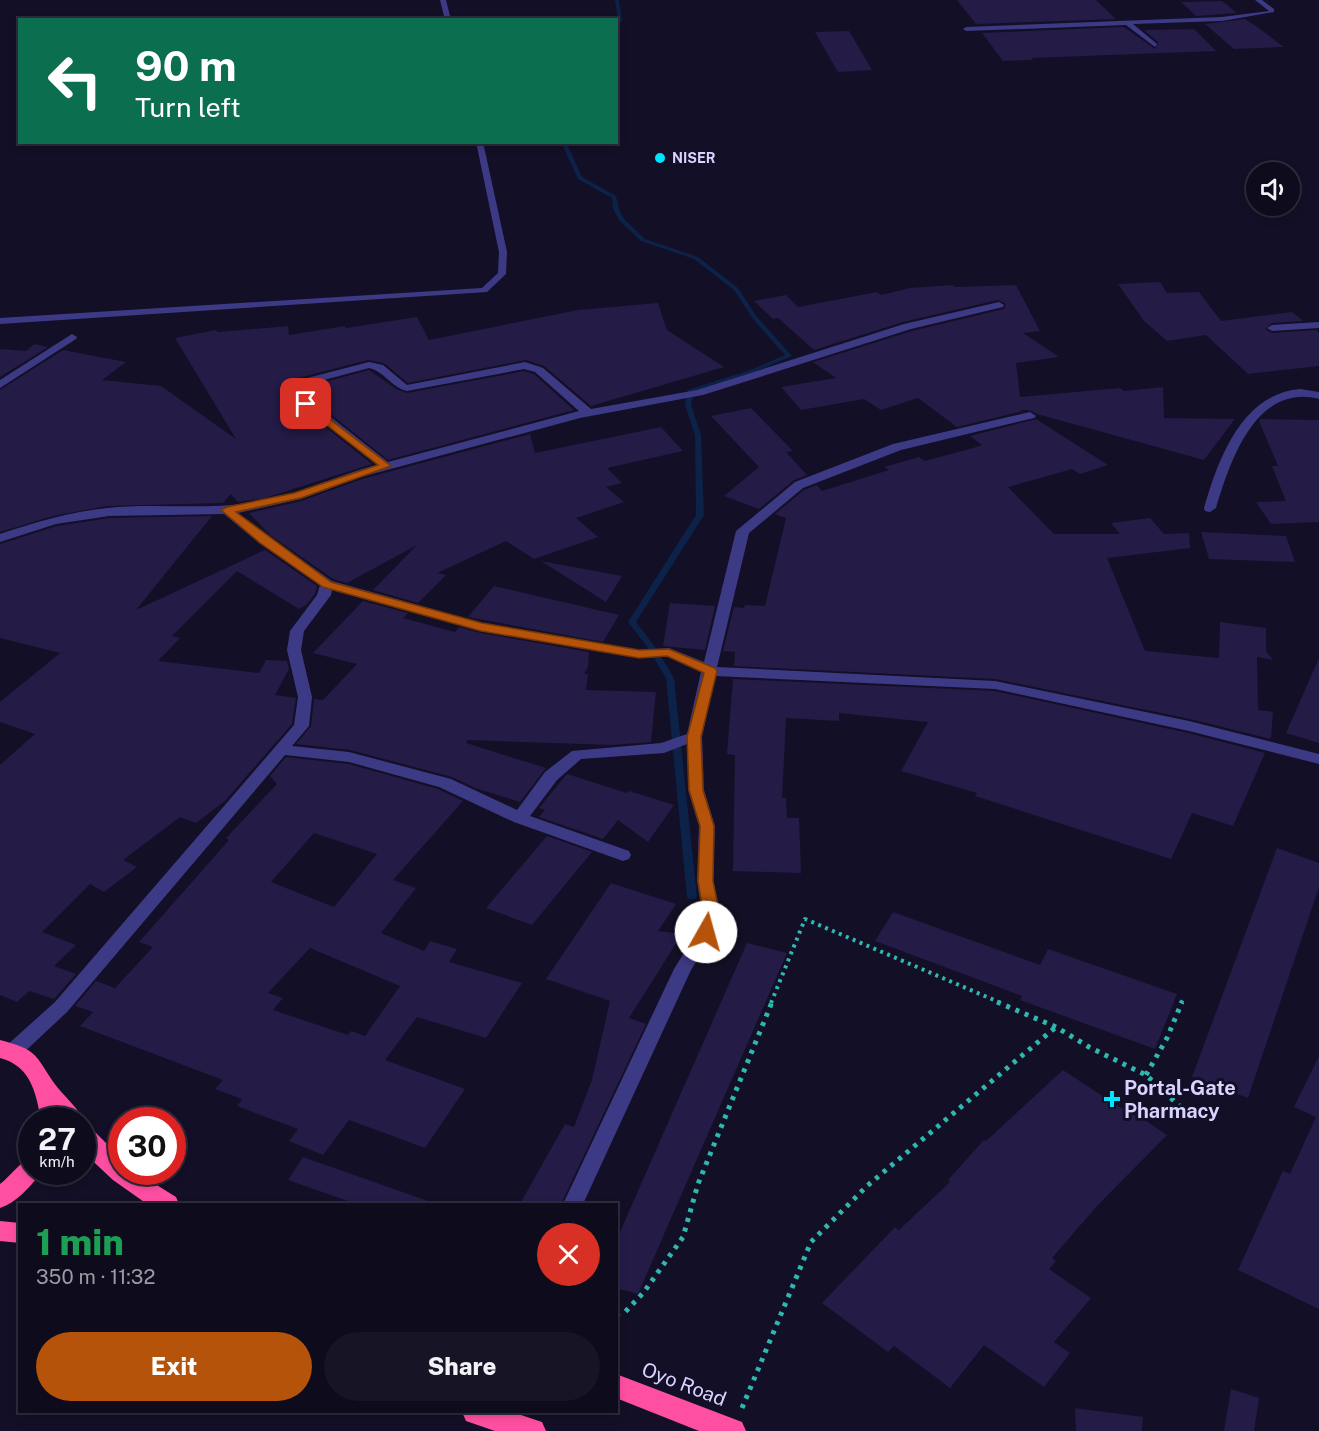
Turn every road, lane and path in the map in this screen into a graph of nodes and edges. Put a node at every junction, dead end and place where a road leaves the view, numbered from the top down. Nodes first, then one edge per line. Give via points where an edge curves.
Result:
1 (443, 0) edge
2 (1258, 0) edge
3 (448, 18) edge
4 (1127, 22) junction
5 (966, 29) dead end
6 (1155, 45) dead end
7 (479, 144) edge
8 (999, 305) dead end
9 (0, 321) edge
10 (1319, 325) edge
11 (1272, 328) dead end
12 (72, 337) dead end
13 (0, 385) edge
14 (1319, 396) edge
15 (588, 413) junction
16 (1030, 416) dead end
17 (386, 466) junction
18 (1210, 508) dead end
19 (227, 510) junction
20 (0, 538) edge
21 (327, 584) junction
22 (711, 671) junction
23 (689, 738) junction
24 (279, 749) junction
25 (1319, 759) edge
26 (520, 818) junction
27 (623, 855) dead end
28 (1183, 999) dead end
29 (1056, 1027) junction
30 (7, 1050) edge
31 (1146, 1075) junction
32 (49, 1092) junction
33 (51, 1107) edge
34 (61, 1107) edge
35 (1188, 1114) dead end
36 (96, 1150) edge
37 (18, 1184) edge
38 (0, 1198) edge
39 (165, 1203) edge
40 (573, 1203) edge
41 (0, 1231) edge
42 (18, 1233) edge
43 (618, 1314) edge
44 (618, 1387) edge
45 (479, 1413) edge
46 (532, 1431) edge
47 (732, 1431) edge

1 - 3 lane
2 - 4 lane via 1271,12
4 - 5 lane
4 - 6 lane
7 - 9 lane via 503,252 502,274 484,290
8 - 15 street via 908,326 699,393
10 - 11 street
12 - 13 street
14 - 18 street via 1300,391 1290,393 1253,416 1236,437
15 - 17 street
15 - 17 street via 538,370 525,365 407,388 379,367 369,365 288,386 290,392
16 - 22 street via 897,447 798,485 744,531 727,590
17 - 19 street via 297,496
19 - 20 street via 108,512 54,520
19 - 21 street
21 - 22 street via 481,627 639,654 669,652
21 - 24 street via 324,596 297,631 294,650 305,697 301,726
22 - 23 street
22 - 25 street via 995,684
23 - 26 street via 664,748 577,754 551,776
23 - 40 street via 696,790 707,826 705,881 710,906 706,932 683,969
24 - 26 street via 349,757 445,783
24 - 30 street via 61,1007
26 - 27 street
28 - 31 path
29 - 31 path
29 - 43 path via 805,919 698,1184 683,1237 644,1292
29 - 47 path via 867,1186 811,1242
30 - 32 highway via 33,1065
31 - 35 path
32 - 33 highway
32 - 34 highway
36 - 39 highway via 145,1192
37 - 38 highway
41 - 42 highway
44 - 47 highway, Oyo Road
45 - 46 highway

